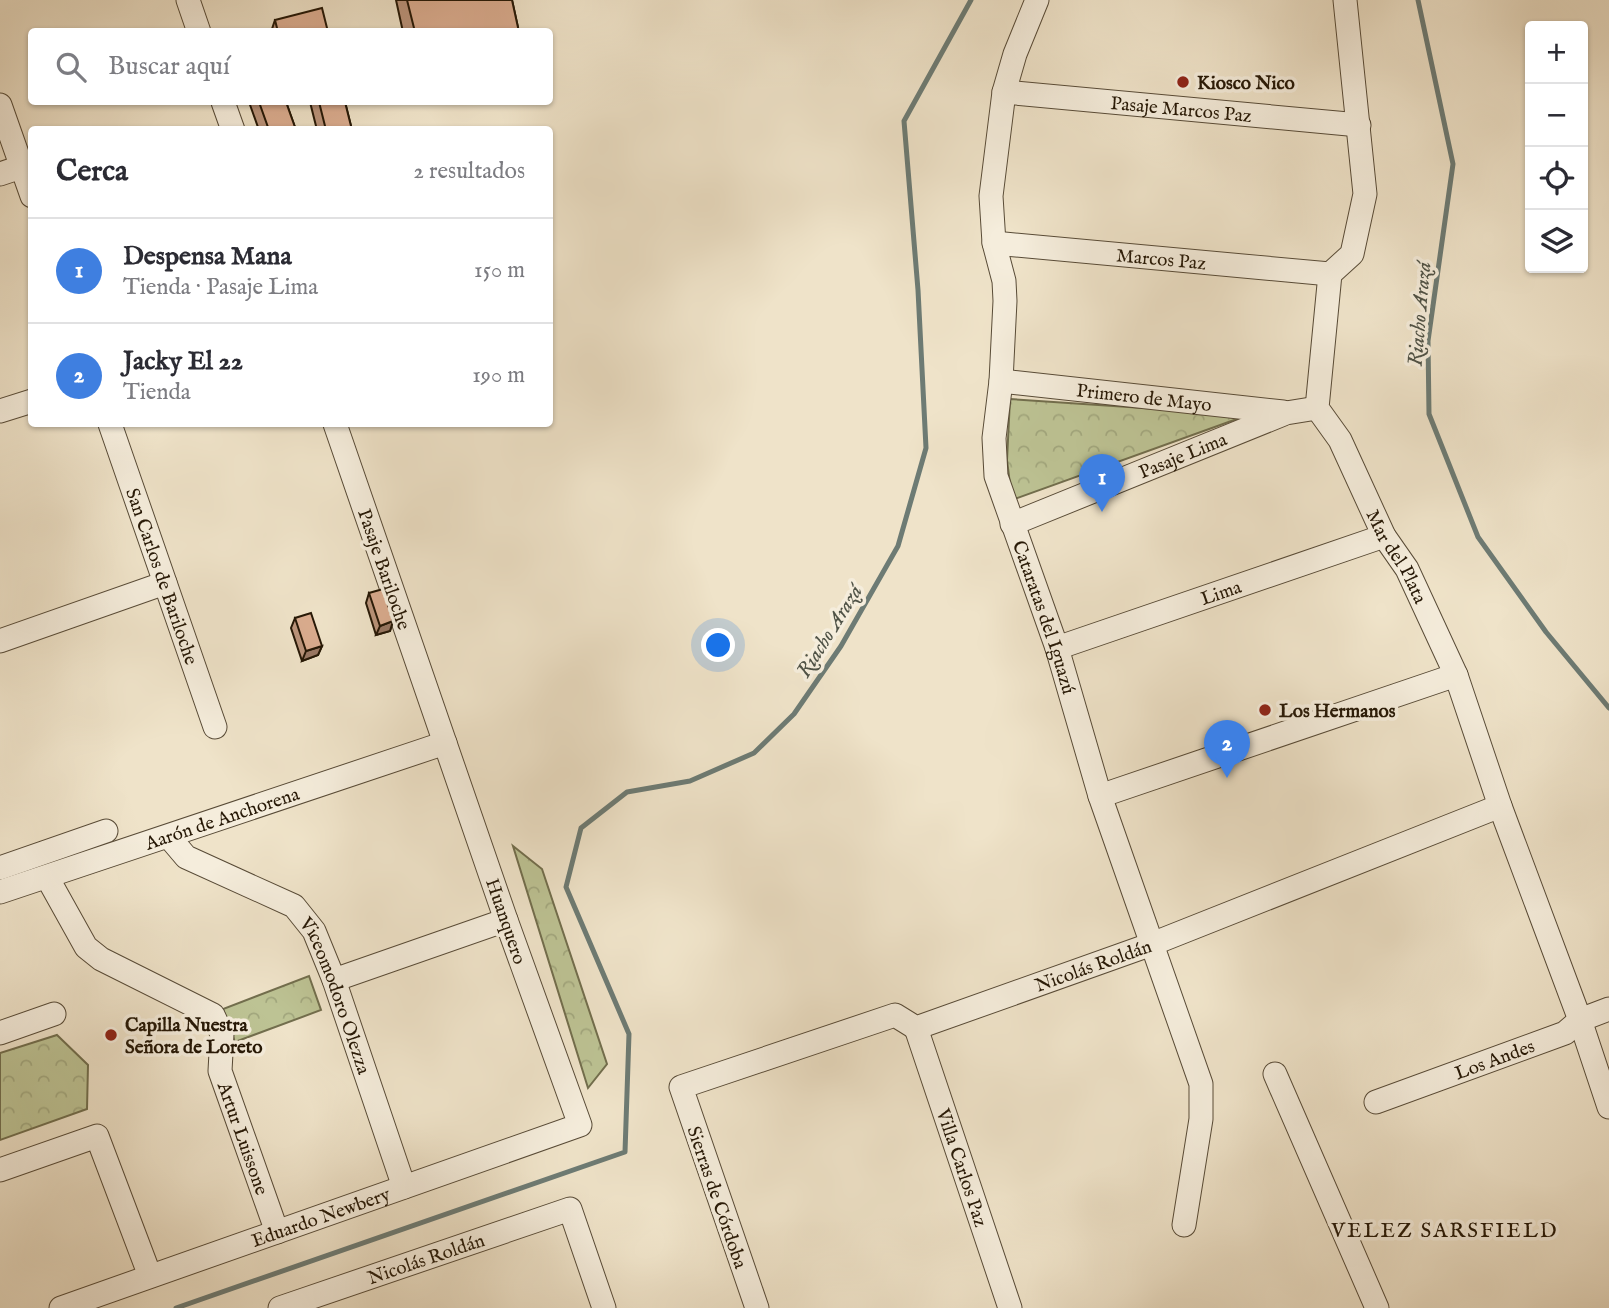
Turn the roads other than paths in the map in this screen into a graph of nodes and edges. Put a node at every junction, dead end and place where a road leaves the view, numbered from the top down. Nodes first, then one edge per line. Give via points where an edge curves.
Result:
1 (188, 0) edge
2 (1037, 0) edge
3 (1345, 0) edge
4 (198, 28) edge
5 (1004, 92) junction
6 (0, 105) edge
7 (224, 105) edge
8 (1359, 125) junction
9 (232, 126) edge
10 (11, 170) edge
11 (28, 191) edge
12 (994, 243) junction
13 (1330, 274) junction
14 (1000, 381) junction
15 (28, 402) edge
16 (1317, 408) junction
17 (0, 411) edge
18 (1286, 413) junction
19 (111, 427) edge
20 (336, 427) edge
21 (1012, 524) junction
22 (1384, 536) junction
23 (165, 583) junction
24 (0, 641) edge
25 (1056, 648) junction
26 (1456, 675) junction
27 (435, 715) joint
28 (215, 727) dead end
29 (445, 743) junction
30 (1100, 796) junction
31 (1500, 806) junction
32 (106, 831) dead end
33 (169, 837) junction
34 (0, 868) edge
35 (47, 877) junction
36 (0, 892) edge
37 (506, 920) junction
38 (1152, 944) junction
39 (334, 980) junction
40 (1609, 1009) edge
41 (54, 1014) dead end
42 (1580, 1020) junction
43 (916, 1028) junction
44 (0, 1033) edge
45 (1275, 1073) dead end
46 (1376, 1102) dead end
47 (1609, 1107) edge
48 (580, 1125) joint
49 (0, 1170) edge
50 (404, 1187) junction
51 (1184, 1225) dead end
52 (277, 1232) junction
53 (150, 1276) junction
54 (335, 1298) edge
55 (61, 1308) edge
56 (280, 1308) edge
57 (604, 1308) edge
58 (757, 1308) edge
59 (1010, 1308) edge
60 (1377, 1308) edge

1 - 4 street
2 - 5 street, Cataratas del Iguazú
3 - 8 street
5 - 8 street, Pasaje Marcos Paz
5 - 12 street, Cataratas del Iguazú via 991,196
6 - 10 street
7 - 9 street
8 - 13 street via 1365,194 1352,254
10 - 11 street
12 - 13 street, Marcos Paz
12 - 14 street, Cataratas del Iguazú via 1005,301
13 - 16 street
14 - 18 street, Primero de Mayo
14 - 21 street, Cataratas del Iguazú via 994,438 996,476
15 - 17 street
16 - 18 street, Pasaje Lima
16 - 22 street, Mar del Plata via 1340,439
18 - 21 street, Pasaje Lima
19 - 23 street, San Carlos de Bariloche
20 - 27 street, Pasaje Bariloche
21 - 25 street, Cataratas del Iguazú
22 - 25 street, Lima
22 - 26 street, Mar del Plata via 1407,569
23 - 24 street
23 - 28 street, San Carlos de Bariloche
25 - 30 street, Cataratas del Iguazú
26 - 30 street
26 - 31 street, Mar del Plata
27 - 29 street, Huanquero
29 - 33 street, Aarón de Anchorena
29 - 37 street, Huanquero
30 - 38 street, Cataratas del Iguazú
31 - 38 street, Nicolás Roldán
31 - 42 street, Mar del Plata
32 - 34 street
33 - 35 street, Aarón de Anchorena
33 - 39 street, Viceomodoro Olezza via 186,857 294,906 314,931
35 - 36 street, Aarón de Anchorena
35 - 52 street, Artur Luissone via 86,947 213,1016 222,1034 220,1071
37 - 39 street
37 - 48 street, Huanquero
38 - 43 street, Nicolás Roldán
38 - 51 street, Cataratas del Iguazú via 1201,1084 1201,1119
39 - 50 street, Viceomodoro Olezza
40 - 42 street, Los Andes
41 - 44 street
42 - 46 street, Los Andes via 1565,1033
42 - 47 street, Mar del Plata
43 - 58 street, Sierras de Córdoba via 895,1015 681,1087
43 - 59 street, Villa Carlos Paz
45 - 60 street
48 - 50 street, Eduardo Newbery
49 - 53 street via 97,1136
50 - 52 street, Eduardo Newbery
52 - 53 street, Eduardo Newbery
53 - 55 street, Eduardo Newbery
54 - 56 street, Nicolás Roldán
54 - 57 street, Nicolás Roldán via 570,1209

